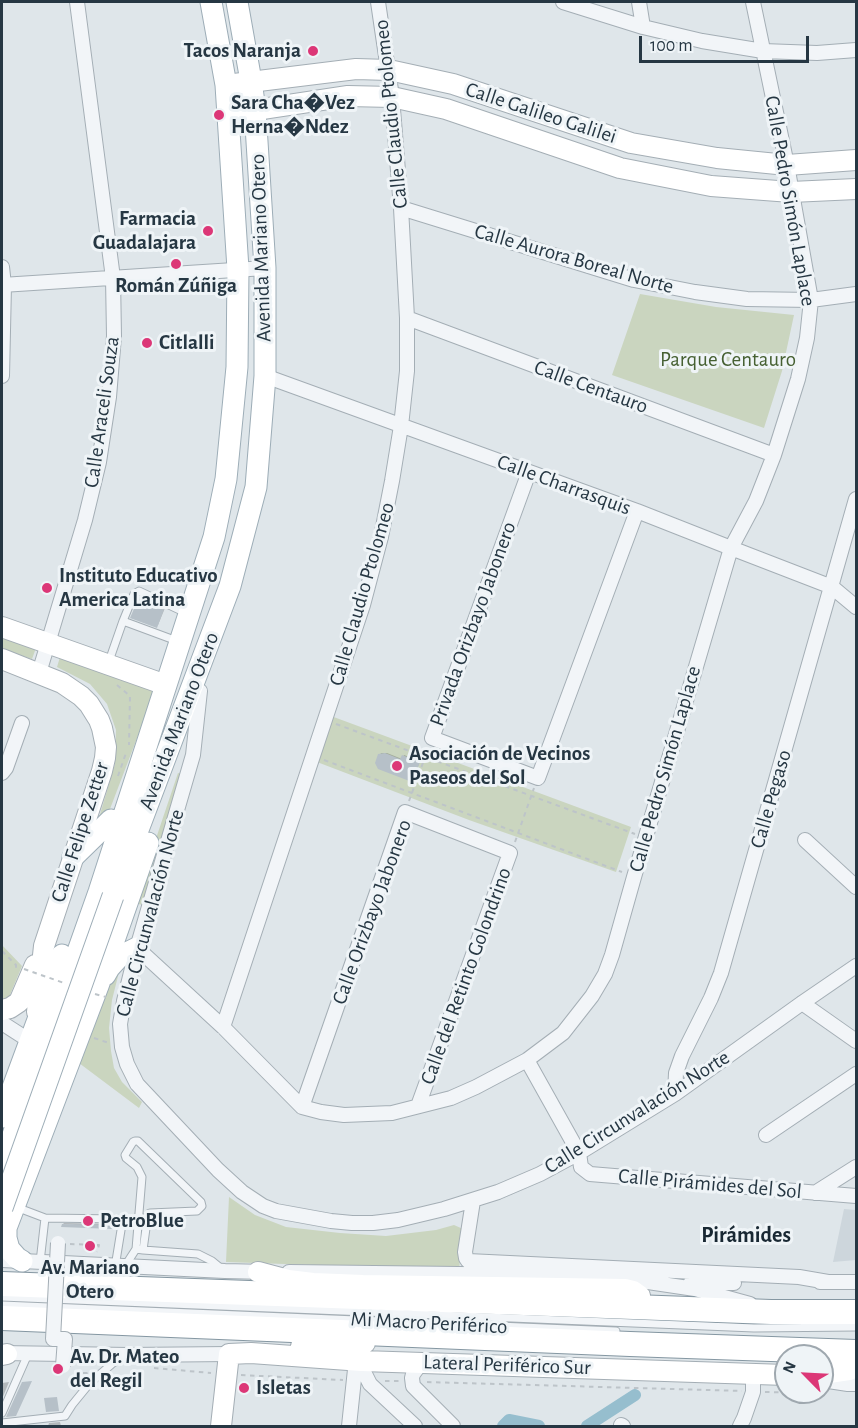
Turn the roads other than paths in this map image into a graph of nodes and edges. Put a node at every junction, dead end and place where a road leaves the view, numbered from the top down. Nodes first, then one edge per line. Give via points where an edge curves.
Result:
1 (76, 2) edge
2 (212, 2) edge
3 (237, 2) edge
4 (378, 2) edge
5 (562, 2) edge
6 (639, 2) edge
7 (753, 2) edge
8 (643, 27) junction
9 (856, 50) edge
10 (763, 51) junction
11 (389, 70) junction
12 (251, 81) junction
13 (226, 85) junction
14 (392, 97) junction
15 (255, 110) junction
16 (228, 114) junction
17 (856, 160) edge
18 (787, 165) junction
19 (856, 189) edge
20 (791, 192) junction
21 (401, 208) junction
22 (2, 267) edge
23 (265, 268) junction
24 (238, 269) junction
25 (113, 278) junction
26 (3, 285) edge
27 (856, 294) edge
28 (811, 300) junction
29 (407, 318) junction
30 (2, 376) edge
31 (265, 376) junction
32 (401, 426) junction
33 (774, 455) junction
34 (529, 472) junction
35 (856, 499) edge
36 (637, 511) junction
37 (730, 548) junction
38 (831, 587) junction
39 (856, 607) edge
40 (189, 614) junction
41 (123, 621) junction
42 (2, 627) edge
43 (180, 642) junction
44 (48, 644) junction
45 (205, 654) junction
46 (2, 659) edge
47 (108, 665) junction
48 (39, 672) junction
49 (166, 685) junction
50 (200, 691) junction
51 (22, 723) dead end
52 (152, 725) junction
53 (2, 773) edge
54 (111, 820) junction
55 (805, 840) dead end
56 (507, 851) joint
57 (73, 857) junction
58 (856, 887) edge
59 (106, 894) junction
60 (44, 946) junction
61 (137, 948) junction
62 (856, 966) edge
63 (98, 986) junction
64 (802, 1003) junction
65 (2, 1013) edge
66 (2, 1023) edge
67 (223, 1027) junction
68 (27, 1034) junction
69 (856, 1041) edge
70 (527, 1060) junction
71 (856, 1074) edge
72 (675, 1094) junction
73 (418, 1106) junction
74 (302, 1107) junction
75 (2, 1117) edge
76 (766, 1135) dead end
77 (579, 1153) junction
78 (2, 1166) edge
79 (856, 1167) edge
80 (815, 1193) junction
81 (856, 1196) edge
82 (473, 1201) junction
83 (9, 1202) edge
84 (45, 1218) junction
85 (58, 1244) road end
86 (140, 1249) junction
87 (21, 1261) edge
88 (120, 1267) junction
89 (225, 1272) junction
90 (258, 1272) joint
91 (828, 1282) junction
92 (856, 1282) edge
93 (2, 1284) edge
94 (644, 1289) junction
95 (2, 1297) edge
96 (2, 1305) edge
97 (771, 1312) junction
98 (856, 1316) edge
99 (2, 1318) edge
100 (620, 1332) dead end
101 (635, 1350) dead end
102 (856, 1352) edge
103 (251, 1353) junction
104 (3, 1354) edge
105 (28, 1354) junction
106 (229, 1354) junction
107 (128, 1355) junction
108 (422, 1362) junction
109 (63, 1366) dead end
110 (856, 1367) edge
111 (360, 1370) junction
112 (834, 1372) edge
113 (774, 1378) edge
114 (753, 1382) junction
115 (834, 1382) edge
116 (856, 1384) edge
117 (2, 1413) edge
118 (2, 1423) edge
119 (221, 1426) edge
120 (349, 1426) edge
121 (415, 1426) edge
122 (453, 1426) edge
123 (740, 1426) edge

1 - 25 street, Calle Araceli Souza
2 - 13 main road, Avenida Mariano Otero
3 - 12 main road, Avenida Mariano Otero
4 - 11 street, Calle Claudio Ptolomeo
5 - 8 street
6 - 8 street
7 - 10 street, Calle Pedro Simón Laplace
8 - 10 street via 702,42
9 - 10 street
10 - 18 street, Calle Pedro Simón Laplace
11 - 12 main road, Calle Galileo Galilei via 357,69
11 - 14 street, Calle Claudio Ptolomeo
11 - 18 main road, Calle Galileo Galilei via 453,84 631,143
12 - 13 main road, Calle Galileo Galilei
12 - 15 main road, Avenida Mariano Otero
13 - 16 main road, Avenida Mariano Otero
14 - 15 main road, Calle Galileo Galilei via 348,96
14 - 20 main road, Calle Galileo Galilei via 446,109 620,168 711,186
14 - 21 street, Calle Claudio Ptolomeo
15 - 16 main road, Calle Galileo Galilei
15 - 23 main road, Avenida Mariano Otero
16 - 24 main road, Avenida Mariano Otero
17 - 18 main road, Calle Galileo Galilei
18 - 20 street, Calle Pedro Simón Laplace
19 - 20 main road, Calle Galileo Galilei
20 - 28 street, Calle Pedro Simón Laplace
21 - 28 street, Calle Aurora Boreal Norte via 634,280 747,299
21 - 29 street, Calle Claudio Ptolomeo
22 - 26 street
23 - 24 street
23 - 31 main road, Avenida Mariano Otero
24 - 25 street
24 - 40 main road, Avenida Mariano Otero via 237,367 226,479 214,537
25 - 26 street
25 - 44 street, Calle Araceli Souza via 114,336 99,462
26 - 30 street
27 - 28 street, Calle Aurora Boreal Norte
28 - 33 street, Calle Pedro Simón Laplace via 798,379
29 - 32 street, Calle Claudio Ptolomeo
29 - 33 street, Calle Centauro
31 - 32 street, Calle Charrasquis
31 - 45 main road, Avenida Mariano Otero via 256,487 230,586
32 - 34 street, Calle Charrasquis
32 - 67 street, Calle Claudio Ptolomeo via 373,571
33 - 37 street, Calle Pedro Simón Laplace via 756,501
34 - 36 street, Calle Charrasquis
34 - 36 street, Privada Orizbayo Jabonero via 432,738 538,778
35 - 38 street, Calle Pegaso
36 - 37 street, Calle Charrasquis
37 - 38 street, Calle Charrasquis
37 - 70 street, Calle Pedro Simón Laplace via 605,974 563,1033
38 - 39 street, Calle Charrasquis
38 - 72 street, Calle Pegaso via 720,973 682,1056
40 - 41 lane via 139,591
40 - 43 main road, Avenida Mariano Otero
41 - 43 lane
41 - 47 lane
42 - 44 main road
43 - 49 main road, Avenida Mariano Otero
44 - 47 main road
44 - 48 street, Calle Araceli Souza
45 - 50 main road
45 - 59 main road, Avenida Mariano Otero
46 - 48 main road, Calle Felipe Zetter
47 - 49 main road
48 - 57 main road, Calle Felipe Zetter via 72,689 89,704 106,742 105,758
49 - 52 main road, Avenida Mariano Otero
50 - 61 street, Calle Circunvalación Norte via 193,755
50 - 63 main road
51 - 53 street
52 - 54 main road
52 - 59 main road, Avenida Mariano Otero
54 - 57 main road
54 - 68 main road
55 - 58 street
56 - 73 street, Calle del Retinto Golondrino via 495,898
56 - 74 street, Calle Orizbayo Jabonero via 405,812
57 - 60 main road, Calle Felipe Zetter
59 - 78 main road, Avenida Mariano Otero
59 - 83 main road, Avenida Mariano Otero, bridge
60 - 65 main road via 19,1002
60 - 68 main road, Calle Felipe Zetter
61 - 63 main road via 119,957
61 - 67 street
61 - 82 street, Calle Circunvalación Norte via 120,1024 127,1064 137,1084 242,1192 276,1211 352,1223 398,1220
62 - 64 street, Calle Circunvalación Norte
63 - 83 main road
64 - 69 street
64 - 72 street, Calle Circunvalación Norte
65 - 68 street
66 - 68 street
67 - 74 street
68 - 75 main road
70 - 73 street, Calle Pedro Simón Laplace via 451,1098
70 - 77 street, Calle Pirámides del Sol
71 - 76 street
72 - 77 street, Calle Circunvalación Norte
73 - 74 street, Calle Pedro Simón Laplace via 392,1113 344,1115
77 - 80 street, Calle Pirámides del Sol via 581,1167 590,1174
77 - 82 street, Calle Circunvalación Norte via 540,1174
79 - 80 street
80 - 81 street, Calle Pirámides del Sol
82 - 91 street via 465,1252 468,1261 799,1277
83 - 84 lane
83 - 87 main road via 6,1238 9,1249
84 - 87 lane
84 - 88 lane via 119,1219
85 - 109 street, bridge via 53,1339 65,1339
86 - 86 lane via 142,1177 125,1155 135,1141 202,1206 197,1210 148,1214
86 - 88 lane
86 - 89 lane via 198,1254 213,1260
87 - 88 street
88 - 89 street
89 - 90 street
90 - 94 main road via 288,1281 363,1286 633,1292
91 - 92 street
91 - 94 street
93 - 97 highway
94 - 97 street via 718,1294
95 - 98 lane, Mi Macro Periférico via 754,1328
96 - 100 lane, Mi Macro Periférico
97 - 98 highway
99 - 102 highway
101 - 103 main road via 620,1355 359,1343 276,1347
103 - 106 main road, Lateral Periférico Sur
103 - 111 main road, Lateral Periférico Sur
104 - 105 street
105 - 107 street
105 - 117 lane
106 - 107 street
106 - 119 main road
107 - 118 lane via 90,1383 65,1416
108 - 111 main road, Lateral Periférico Sur
108 - 114 main road, Lateral Periférico Sur
108 - 122 street via 412,1381
110 - 112 main road
111 - 120 street
111 - 121 street via 374,1390
113 - 114 main road, Lateral Periférico Sur
114 - 123 street
115 - 116 street

